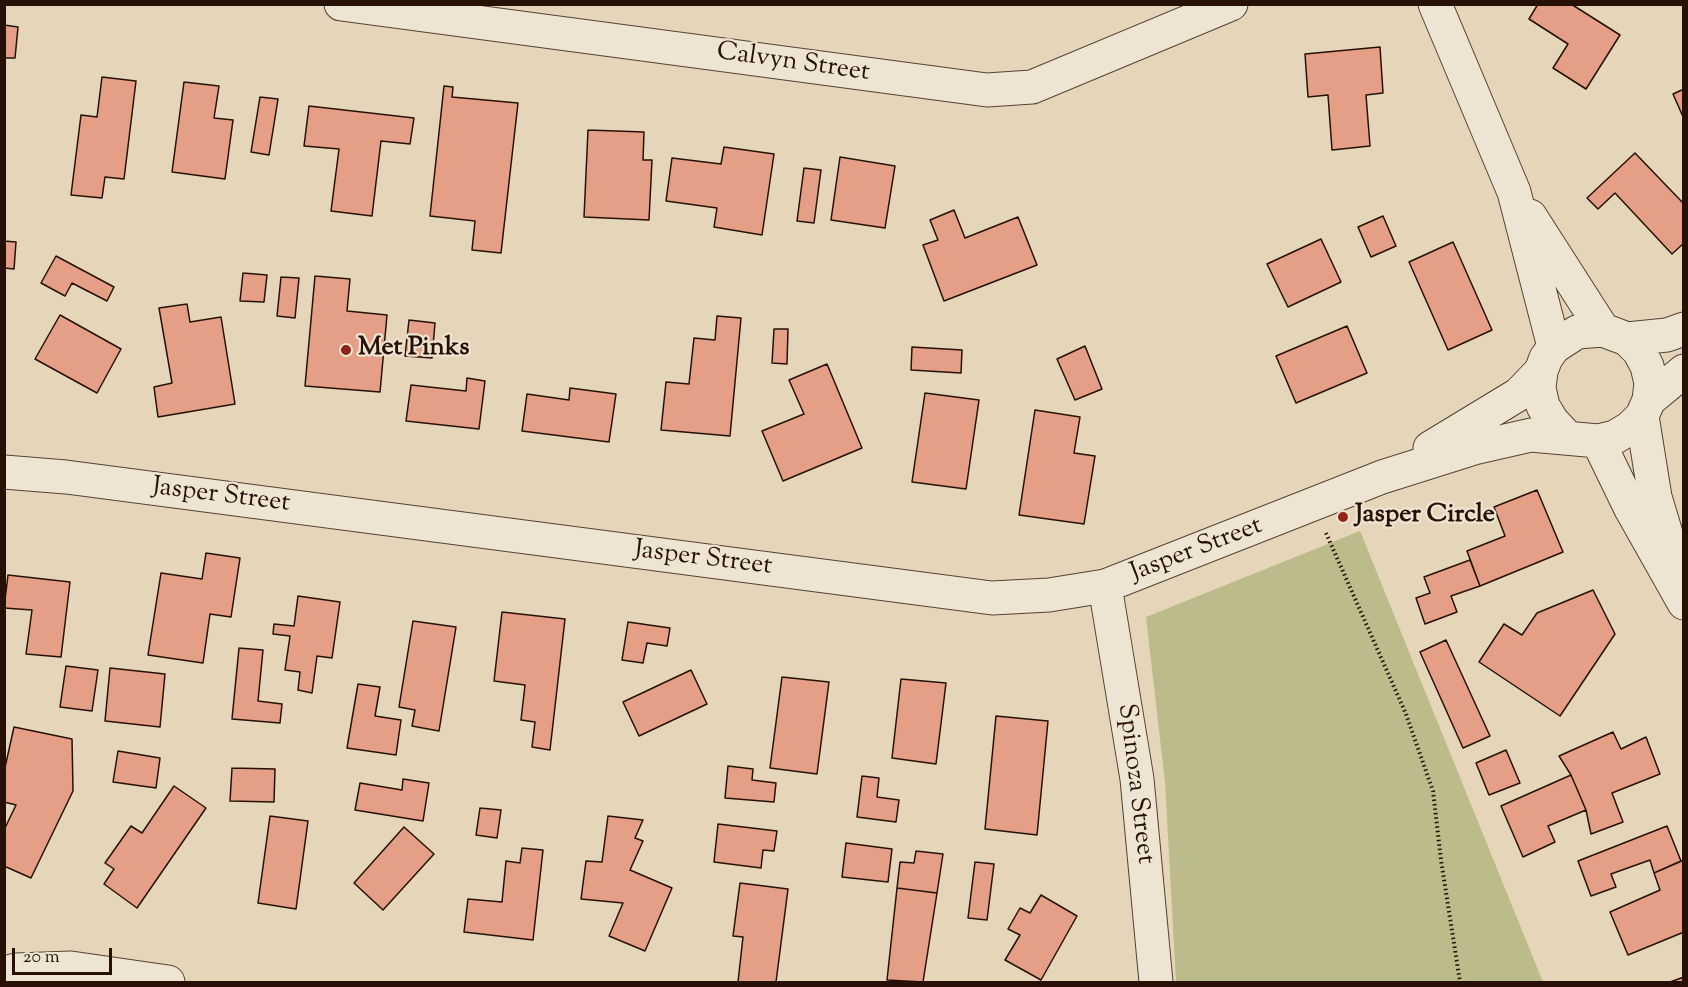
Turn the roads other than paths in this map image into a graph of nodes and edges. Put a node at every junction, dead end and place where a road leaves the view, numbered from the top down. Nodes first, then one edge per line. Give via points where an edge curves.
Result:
1 (341, 4) edge
2 (1231, 4) edge
3 (1435, 4) edge
4 (1515, 192) junction
5 (1683, 329) edge
6 (1615, 334) junction
7 (1548, 359) junction
8 (1683, 371) edge
9 (1645, 408) junction
10 (1566, 436) junction
11 (1598, 441) junction
12 (4, 471) edge
13 (1382, 477) junction
14 (1105, 586) junction
15 (1683, 592) edge
16 (1683, 603) edge
17 (4, 973) edge
18 (168, 982) edge
19 (1156, 982) edge

1 - 2 street, Calvyn Street via 987,90 1032,87
3 - 4 street
4 - 6 street
4 - 7 street
5 - 6 street via 1667,335
6 - 7 street via 1577,332
6 - 9 street via 1639,351 1647,366 1651,383
7 - 10 street via 1539,388 1543,406
7 - 13 street, Jasper Street via 1520,394
8 - 9 street
9 - 11 street via 1630,428
9 - 15 street via 1655,497
10 - 11 street
10 - 13 street, Jasper Street via 1531,435
11 - 16 street
12 - 14 street, Jasper Street via 992,598 1049,595
13 - 14 street, Jasper Street
14 - 19 street, Spinoza Street via 1137,779
17 - 18 street via 71,968

